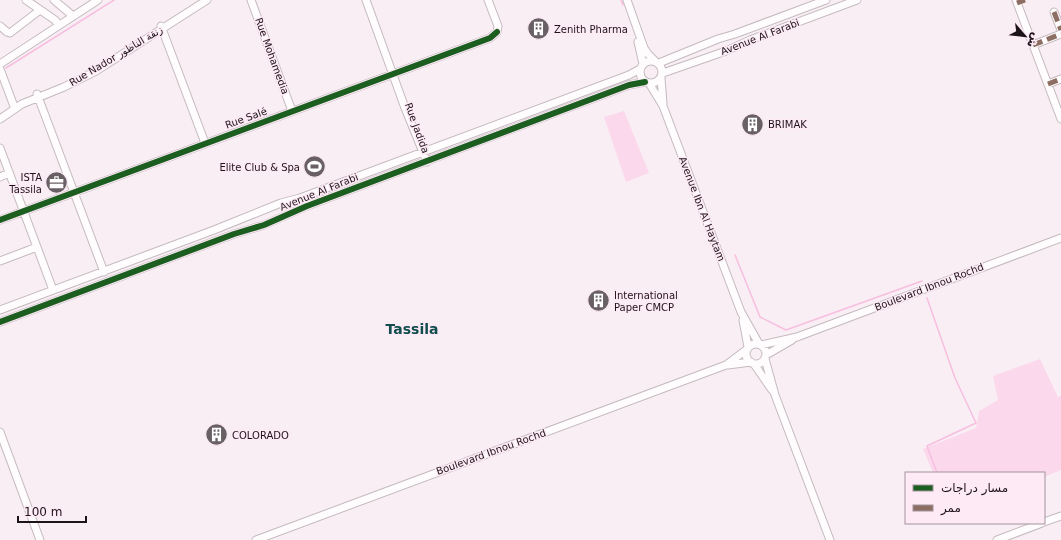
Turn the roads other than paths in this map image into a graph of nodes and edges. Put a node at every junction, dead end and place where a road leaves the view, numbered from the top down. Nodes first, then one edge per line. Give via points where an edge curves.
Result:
1 (26, 0) edge
2 (54, 0) edge
3 (91, 0) edge
4 (98, 0) edge
5 (200, 0) edge
6 (207, 0) edge
7 (251, 0) edge
8 (255, 0) edge
9 (366, 0) edge
10 (369, 0) edge
11 (484, 0) edge
12 (488, 0) edge
13 (623, 0) edge
14 (627, 0) edge
15 (826, 0) edge
16 (857, 0) edge
17 (1025, 0) edge
18 (1017, 1) edge
19 (40, 10) junction
20 (1054, 12) dead end
21 (72, 15) junction
22 (56, 24) junction
23 (0, 26) edge
24 (160, 28) junction
25 (1061, 30) edge
26 (495, 31) junction
27 (1061, 34) edge
28 (1033, 45) junction
29 (1, 60) edge
30 (658, 62) junction
31 (642, 66) junction
32 (0, 69) edge
33 (394, 71) junction
34 (662, 76) junction
35 (1061, 79) edge
36 (0, 80) edge
37 (647, 82) junction
38 (1048, 84) junction
39 (38, 95) junction
40 (663, 106) junction
41 (13, 108) junction
42 (293, 109) junction
43 (0, 114) edge
44 (0, 119) edge
45 (1061, 119) edge
46 (203, 142) junction
47 (0, 148) edge
48 (424, 151) junction
49 (427, 162) junction
50 (9, 173) junction
51 (0, 177) edge
52 (74, 191) junction
53 (23, 210) junction
54 (0, 216) edge
55 (0, 220) edge
56 (1061, 238) edge
57 (37, 247) junction
58 (0, 261) edge
59 (104, 272) junction
60 (53, 290) junction
61 (0, 310) edge
62 (741, 312) junction
63 (0, 322) edge
64 (797, 337) junction
65 (760, 344) junction
66 (747, 349) junction
67 (766, 357) junction
68 (752, 363) junction
69 (726, 365) junction
70 (775, 395) junction
71 (0, 432) edge
72 (1061, 516) edge
73 (1045, 522) edge
74 (1040, 524) edge
75 (40, 540) edge
76 (256, 540) edge
77 (830, 540) edge
78 (997, 540) edge

1 - 19 street
2 - 21 street
3 - 21 street
4 - 21 street
5 - 24 street, Rue Nador زنقة الناظور
6 - 24 street, Rue Nador زنقة الناظور
7 - 42 street, Rue Mohamedia
8 - 42 street, Rue Mohamedia
9 - 33 street, Rue Jadida
10 - 33 street, Rue Jadida
11 - 26 street
12 - 26 street via 498,26
13 - 31 street via 636,34
14 - 30 street via 644,48
15 - 30 street, Avenue Al Farabi
16 - 34 street, Avenue Al Farabi
17 - 18 street
18 - 28 street
19 - 22 street
19 - 23 street via 10,33
20 - 25 street
21 - 22 street
22 - 29 street
24 - 39 street, Rue Nador زنقة الناظور via 87,71
24 - 46 street
26 - 33 street, Rue Salé via 490,38
27 - 28 street
28 - 38 street
30 - 31 street via 649,60
30 - 34 street via 662,66
31 - 37 street via 641,77
31 - 48 street, Avenue Al Farabi via 629,75
32 - 41 street
33 - 42 street, Rue Salé
33 - 48 street, Rue Jadida
34 - 37 street via 655,83
34 - 40 street, Avenue Ibn Al Haytam
35 - 38 street
36 - 41 street
37 - 40 street, Avenue Ibn Al Haytam
37 - 49 street, Avenue Al Farabi via 629,85
38 - 45 street
39 - 41 street, Rue Nador زنقة الناظور
39 - 52 street
40 - 62 street, Avenue Ibn Al Haytam
41 - 43 street, Rue Nador زنقة الناظور
41 - 44 street, Rue Nador زنقة الناظور
42 - 46 street, Rue Salé
46 - 52 street, Rue Salé
47 - 50 street
48 - 49 street, Rue Jadida via 428,156
48 - 59 street, Avenue Al Farabi
49 - 63 street, Avenue Al Farabi
50 - 51 street
50 - 53 street
52 - 53 street, Rue Salé
52 - 59 street
53 - 54 street, Rue Salé
53 - 55 street, Rue Salé
53 - 57 street
56 - 64 street, Boulevard Ibnou Rochd
57 - 58 street
57 - 60 street
59 - 60 street, Avenue Al Farabi
60 - 61 street, Avenue Al Farabi
62 - 65 street, Avenue Ibn Al Haytam
62 - 66 street, Avenue Ibn Al Haytam
64 - 65 street, Boulevard Ibnou Rochd
64 - 67 street, Boulevard Ibnou Rochd
65 - 66 street via 754,344
65 - 67 street via 765,349
66 - 68 street via 746,357
66 - 69 street, Boulevard Ibnou Rochd
67 - 68 street via 760,363
67 - 70 street
68 - 69 street, Boulevard Ibnou Rochd
68 - 70 street
69 - 76 street, Boulevard Ibnou Rochd
70 - 77 street
71 - 75 street
72 - 73 street
74 - 78 street

